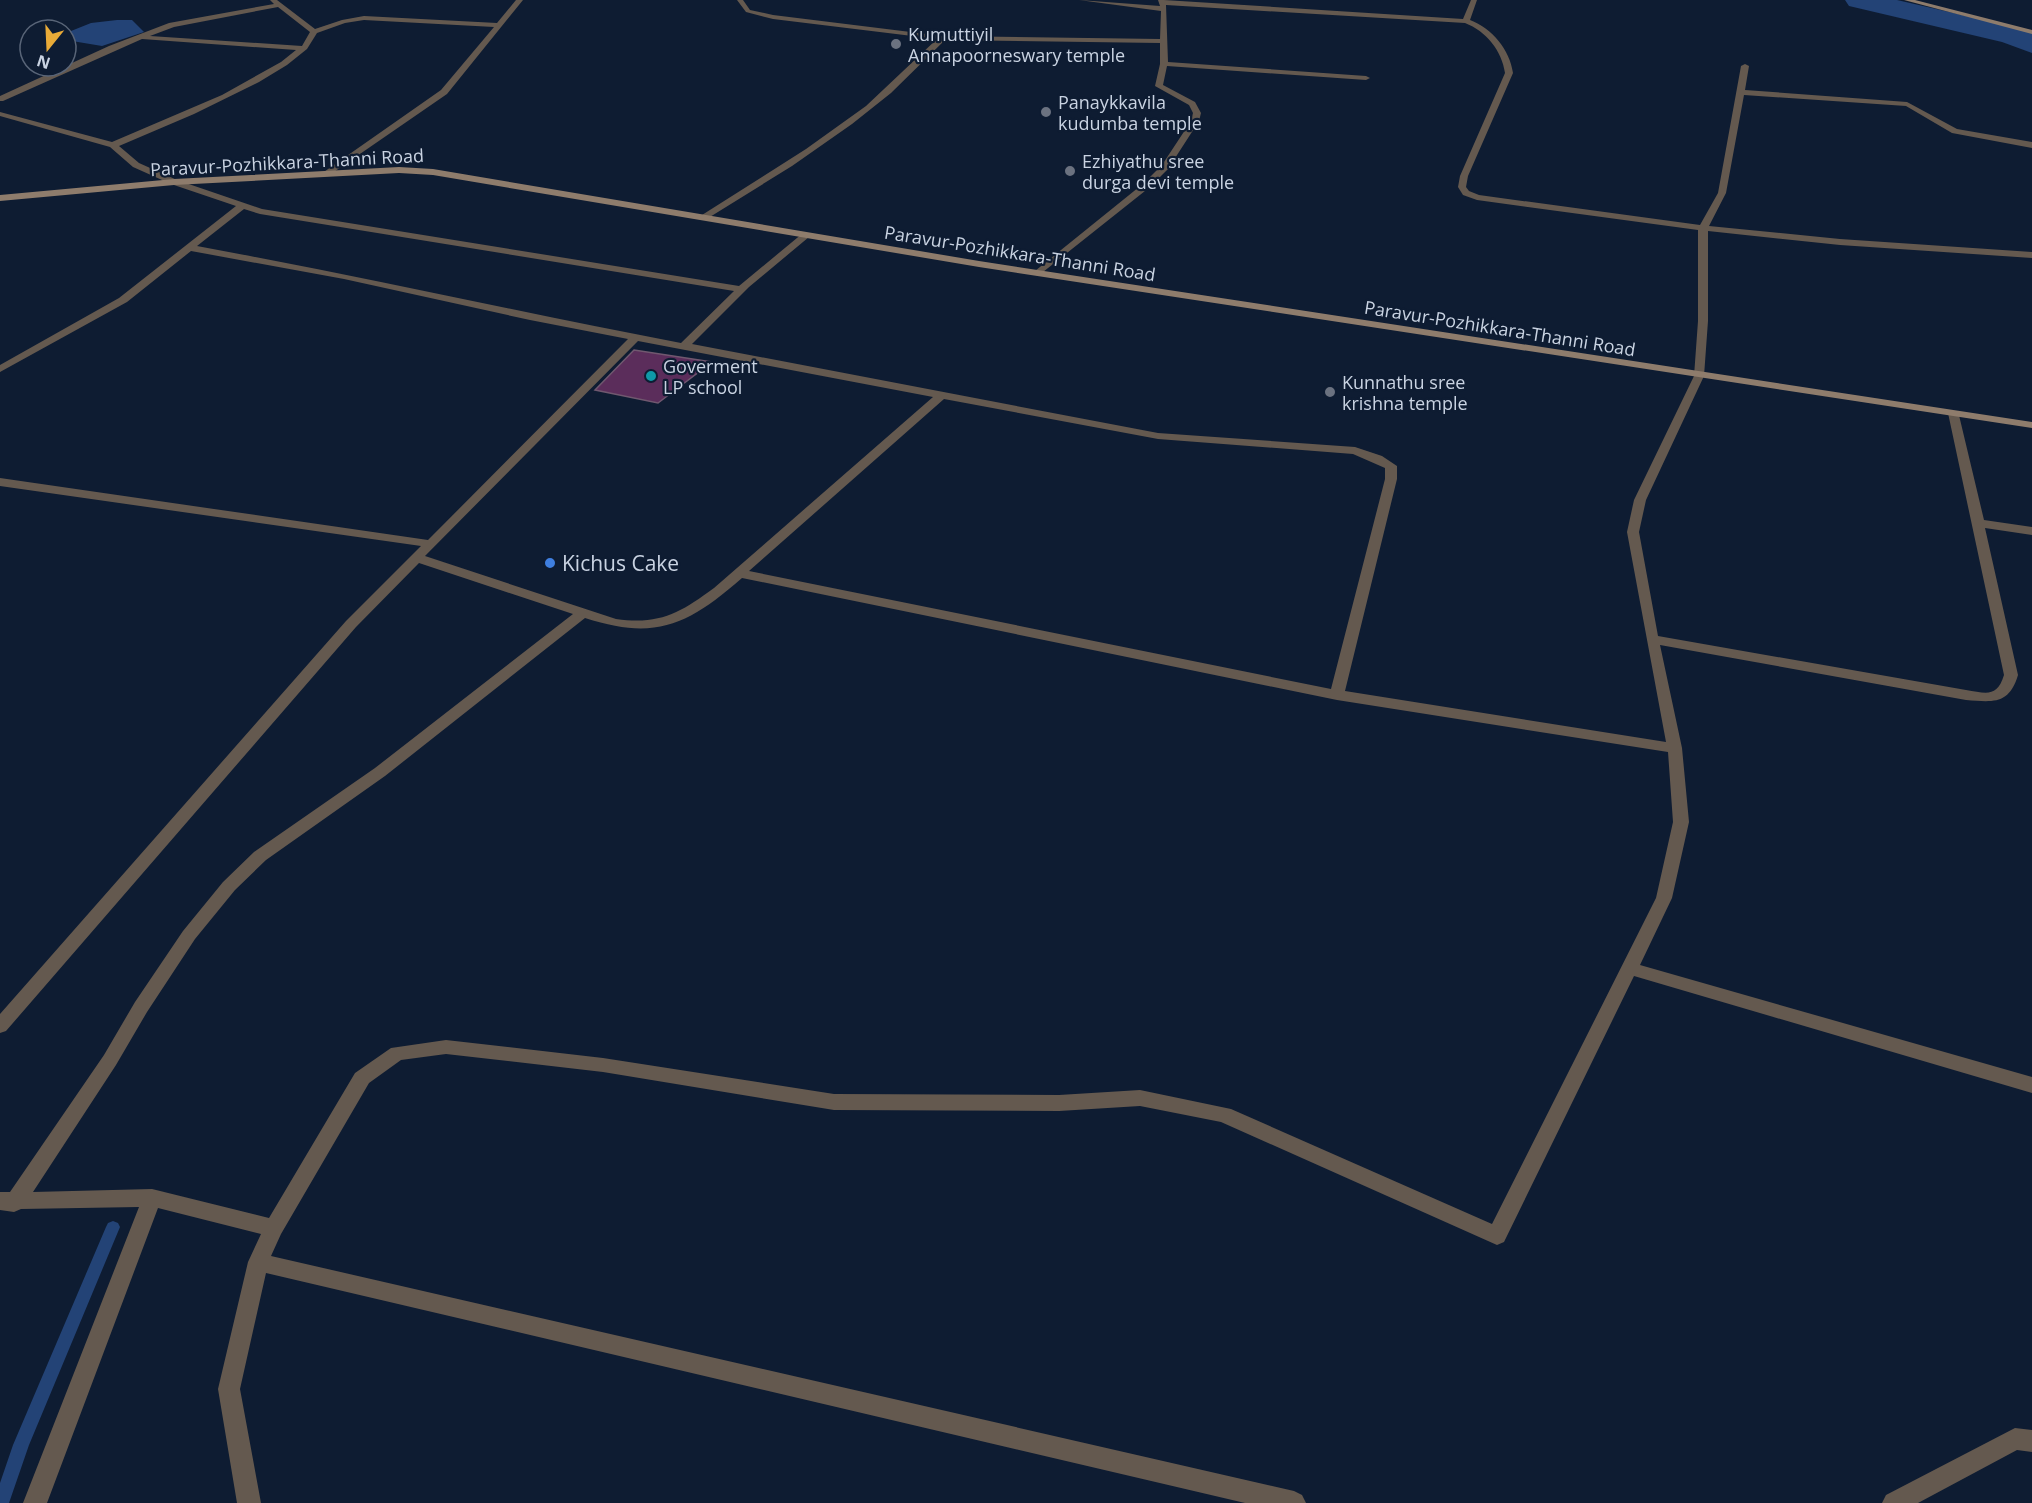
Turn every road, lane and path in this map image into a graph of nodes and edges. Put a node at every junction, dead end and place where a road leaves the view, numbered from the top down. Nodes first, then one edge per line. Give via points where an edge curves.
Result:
1 (520, 0) edge
2 (740, 0) edge
3 (1082, 0) edge
4 (1474, 0) edge
5 (1907, 0) edge
6 (277, 3) edge
7 (1162, 4) edge
8 (1230, 4) edge
9 (1466, 21) junction
10 (499, 26) junction
11 (314, 32) junction
12 (2032, 32) edge
13 (139, 38) junction
14 (943, 38) junction
15 (1163, 41) junction
16 (303, 48) junction
17 (1164, 64) junction
18 (1745, 66) dead end
19 (1366, 78) dead end
20 (1740, 92) junction
21 (0, 99) edge
22 (0, 114) edge
23 (113, 145) junction
24 (2032, 145) edge
25 (325, 174) junction
26 (174, 182) junction
27 (0, 198) edge
28 (242, 206) junction
29 (705, 218) junction
30 (1703, 228) junction
31 (806, 235) junction
32 (190, 248) junction
33 (2032, 255) edge
34 (1038, 273) junction
35 (741, 289) junction
36 (636, 337) junction
37 (684, 346) junction
38 (0, 369) edge
39 (1699, 375) junction
40 (941, 396) junction
41 (1954, 413) junction
42 (2032, 425) edge
43 (0, 482) edge
44 (1978, 523) junction
45 (2032, 531) edge
46 (431, 544) junction
47 (417, 558) junction
48 (739, 573) junction
49 (583, 613) junction
50 (1652, 639) junction
51 (1337, 694) junction
52 (1675, 748) junction
53 (1628, 968) junction
54 (0, 1026) edge
55 (2032, 1084) edge
56 (152, 1198) junction
57 (7, 1202) edge
58 (274, 1228) junction
59 (258, 1262) junction
60 (2032, 1441) edge
61 (35, 1503) edge
62 (249, 1503) edge
63 (1294, 1503) edge
64 (1894, 1503) edge

1 - 10 street
2 - 14 street via 748,11 773,17
3 - 7 street
4 - 9 street
5 - 12 main road
6 - 11 street
6 - 13 street via 178,23
7 - 8 street
7 - 15 street
8 - 9 street
9 - 30 street via 1478,25 1497,46 1509,63 1509,73 1464,176 1462,187 1466,193 1502,202
10 - 11 street via 364,18
10 - 25 street via 444,92
11 - 16 street
13 - 16 street
13 - 21 street
14 - 15 street
14 - 29 street via 870,107
15 - 17 street
16 - 23 street via 235,92
17 - 19 street
17 - 34 street via 1159,86 1192,104 1197,113 1195,121 1165,167 1148,185
18 - 20 street
20 - 24 street via 1907,104 1955,131
20 - 30 street via 1722,193
22 - 23 street
23 - 26 street via 136,165
25 - 26 main road, Paravur-Pozhikkara-Thanni Road
25 - 29 main road, Paravur-Pozhikkara-Thanni Road via 433,172
26 - 27 main road, Paravur-Pozhikkara-Thanni Road
26 - 28 street
28 - 32 street
28 - 35 street
29 - 31 main road, Paravur-Pozhikkara-Thanni Road
30 - 33 street
30 - 39 street
31 - 34 main road, Paravur-Pozhikkara-Thanni Road
31 - 35 street
32 - 36 street
32 - 38 street via 123,300
34 - 39 main road, Paravur-Pozhikkara-Thanni Road
35 - 37 street
36 - 37 street
36 - 46 street
37 - 40 street
39 - 41 main road, Paravur-Pozhikkara-Thanni Road
39 - 50 street via 1640,500 1633,532
40 - 48 street
40 - 51 street via 1158,436 1355,451 1391,466
41 - 42 main road, Paravur-Pozhikkara-Thanni Road
41 - 44 street
43 - 46 street
44 - 45 street
44 - 50 street via 2011,675 2002,695 1966,695
46 - 47 street
47 - 49 street
47 - 54 street via 351,624
48 - 49 street via 690,612 660,625 614,623
48 - 51 street
49 - 57 street via 380,772 260,856 228,886 189,935 103,1070
50 - 52 street
51 - 52 street
52 - 53 street via 1681,822 1664,898
53 - 55 street
53 - 58 street via 1497,1236 1224,1115 1140,1098 1059,1103 834,1102 603,1065 446,1047 397,1053 362,1078
56 - 57 street
56 - 58 street
56 - 61 street
58 - 59 street
59 - 62 street via 229,1389
59 - 63 street
60 - 64 street via 2015,1439

